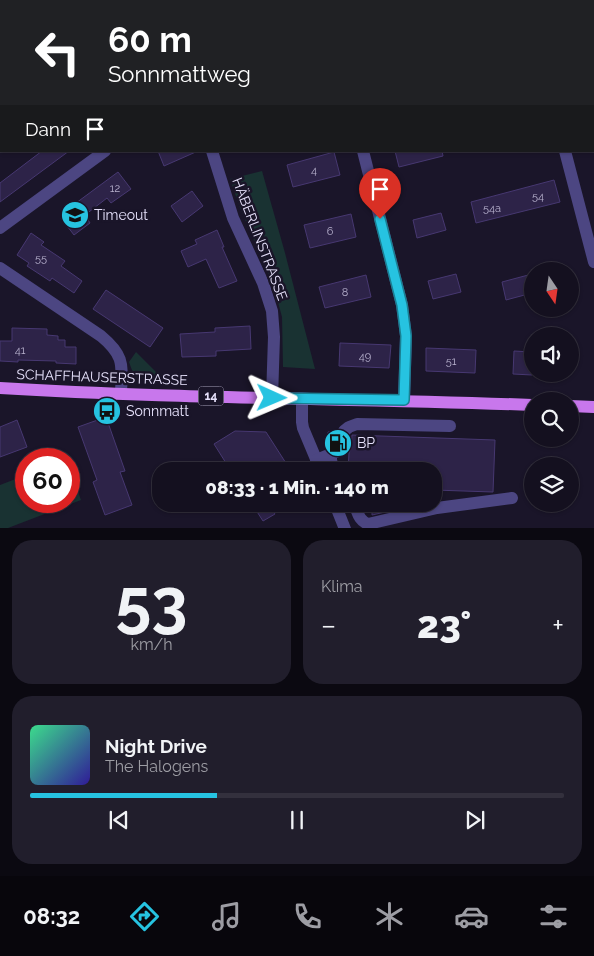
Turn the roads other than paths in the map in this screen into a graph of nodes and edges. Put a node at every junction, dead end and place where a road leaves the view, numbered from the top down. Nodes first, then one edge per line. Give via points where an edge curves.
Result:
1 (104, 152) edge
2 (212, 152) edge
3 (363, 152) edge
4 (566, 152) edge
5 (589, 226) edge
6 (0, 228) edge
7 (594, 262) edge
8 (0, 268) edge
9 (0, 388) edge
10 (120, 393) junction
11 (272, 398) junction
12 (302, 399) junction
13 (404, 400) junction
14 (524, 404) edge
15 (579, 406) edge
16 (594, 407) edge
17 (450, 426) dead end
18 (331, 454) junction
19 (317, 462) edge
20 (322, 462) edge
21 (332, 462) edge
22 (512, 498) dead end
23 (442, 507) edge
24 (339, 512) edge
25 (357, 512) edge
26 (420, 512) edge
27 (346, 528) edge

1 - 6 street
2 - 11 street, HÄBERLINSTRASSE via 233,218 263,283 272,311
3 - 13 street via 402,305 406,336
4 - 5 street
5 - 7 street
8 - 10 street via 112,345 122,365
9 - 10 main road, SCHAFFHAUSERSTRASSE / 14
10 - 11 main road, SCHAFFHAUSERSTRASSE / 14
11 - 12 main road, SCHAFFHAUSERSTRASSE / 14
12 - 13 main road, SCHAFFHAUSERSTRASSE / 14
12 - 19 street via 303,428
13 - 14 main road, SCHAFFHAUSERSTRASSE / 14
15 - 16 main road
17 - 18 street via 357,424 344,431 343,447
18 - 20 street
18 - 21 street
22 - 23 street
24 - 27 street
25 - 26 street via 359,518 368,524

